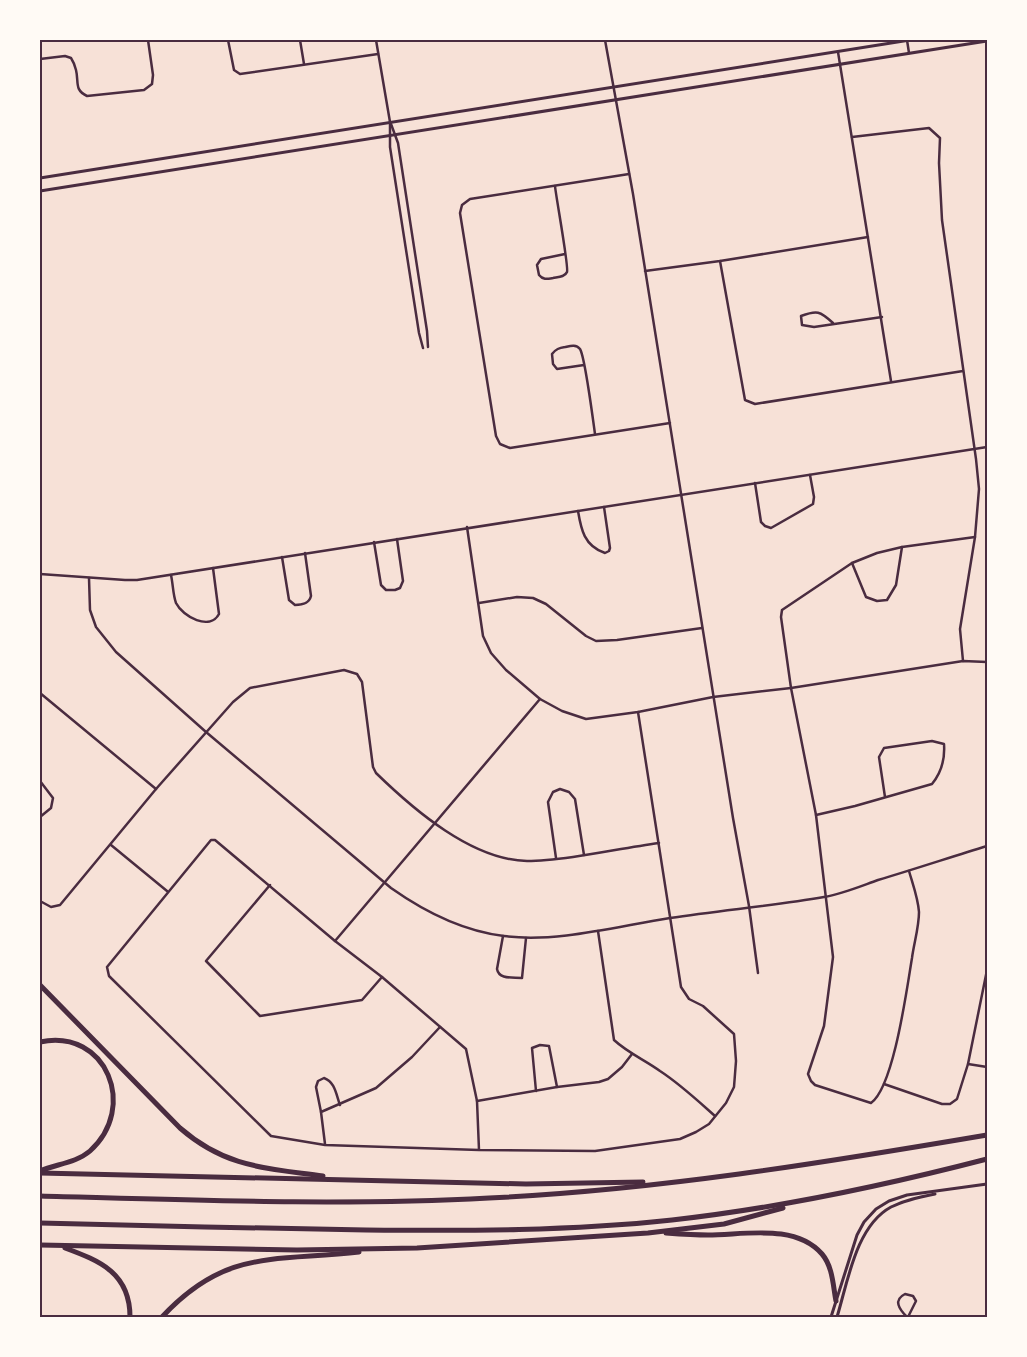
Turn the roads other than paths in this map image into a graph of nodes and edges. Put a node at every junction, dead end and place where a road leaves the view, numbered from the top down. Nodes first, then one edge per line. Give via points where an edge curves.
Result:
1 (148, 40) edge
2 (228, 40) edge
3 (300, 40) edge
4 (376, 40) edge
5 (605, 40) edge
6 (908, 40) edge
7 (987, 41) edge
8 (838, 52) junction
9 (909, 53) junction
10 (378, 54) junction
11 (40, 59) edge
12 (304, 64) junction
13 (840, 64) junction
14 (614, 87) junction
15 (616, 100) junction
16 (390, 122) junction
17 (395, 135) junction
18 (390, 136) junction
19 (852, 137) junction
20 (629, 174) junction
21 (40, 178) edge
22 (554, 186) junction
23 (40, 191) edge
24 (868, 237) junction
25 (566, 254) junction
26 (720, 261) junction
27 (645, 271) junction
28 (882, 317) junction
29 (833, 323) junction
30 (428, 347) dead end
31 (423, 348) dead end
32 (584, 365) junction
33 (963, 370) junction
34 (891, 381) junction
35 (670, 423) junction
36 (595, 434) junction
37 (987, 447) edge
38 (975, 449) junction
39 (810, 475) junction
40 (755, 483) junction
41 (681, 494) junction
42 (604, 507) junction
43 (578, 510) junction
44 (468, 527) junction
45 (975, 537) junction
46 (397, 539) junction
47 (374, 542) junction
48 (902, 547) junction
49 (304, 553) junction
50 (282, 556) junction
51 (852, 563) junction
52 (213, 568) junction
53 (40, 574) edge
54 (171, 574) junction
55 (89, 578) junction
56 (479, 603) junction
57 (702, 628) junction
58 (964, 661) junction
59 (987, 662) edge
60 (791, 688) junction
61 (40, 693) edge
62 (713, 697) junction
63 (540, 699) junction
64 (638, 712) junction
65 (206, 732) junction
66 (40, 781) edge
67 (156, 789) junction
68 (886, 797) junction
69 (816, 815) junction
70 (40, 817) edge
71 (436, 823) junction
72 (659, 843) junction
73 (111, 845) junction
74 (987, 846) edge
75 (584, 855) junction
76 (556, 859) junction
77 (909, 870) junction
78 (384, 882) junction
79 (270, 885) junction
80 (167, 891) junction
81 (826, 896) junction
82 (40, 901) edge
83 (749, 906) junction
84 (670, 918) junction
85 (598, 931) junction
86 (503, 936) junction
87 (526, 938) junction
88 (334, 941) junction
89 (987, 970) edge
90 (758, 973) dead end
91 (382, 978) junction
92 (986, 983) edge
93 (40, 985) edge
94 (440, 1027) junction
95 (40, 1042) edge
96 (632, 1054) junction
97 (968, 1064) junction
98 (987, 1067) edge
99 (884, 1084) junction
100 (557, 1088) junction
101 (536, 1091) junction
102 (477, 1101) junction
103 (340, 1105) junction
104 (321, 1112) junction
105 (715, 1116) junction
106 (987, 1135) edge
107 (325, 1145) junction
108 (479, 1150) junction
109 (987, 1159) edge
110 (40, 1172) edge
111 (346, 1180) junction
112 (681, 1181) junction
113 (987, 1184) edge
114 (950, 1190) junction
115 (40, 1196) edge
116 (815, 1199) junction
117 (40, 1223) edge
118 (648, 1233) junction
119 (40, 1246) edge
120 (60, 1246) junction
121 (383, 1249) junction
122 (836, 1302) junction
123 (130, 1317) edge
124 (162, 1317) edge
125 (831, 1317) edge
126 (837, 1317) edge
127 (907, 1317) edge

1 - 11 street via 152,84 144,90 87,96 77,87 71,58
2 - 12 street via 234,70 240,74
3 - 12 street
4 - 10 street
5 - 14 street
6 - 8 street
6 - 9 street
7 - 9 street
8 - 13 street
8 - 14 street
9 - 13 street
10 - 12 street
10 - 16 street
13 - 15 street
13 - 19 street
14 - 15 street
14 - 16 street
15 - 17 street
15 - 20 street
16 - 17 street
16 - 18 street
16 - 21 street
17 - 18 street
17 - 30 street
18 - 23 street
18 - 31 street
19 - 24 street
19 - 33 street via 929,128 940,138 942,220
20 - 22 street
20 - 27 street
22 - 25 street
22 - 36 street via 468,199 461,207 496,436 506,447 512,447
24 - 26 street
24 - 28 street
25 - 25 street via 539,260 536,266 538,275 545,279 564,275 568,269
26 - 27 street
26 - 34 street via 745,400 755,404
27 - 35 street
28 - 29 street
28 - 34 street
29 - 29 street via 814,312 801,316 802,325
32 - 32 street via 581,351 576,346 557,349 552,354 552,364 557,369
32 - 36 street
33 - 34 street
33 - 38 street
35 - 36 street
35 - 41 street
37 - 38 street
38 - 39 street
38 - 45 street via 979,490
39 - 40 street
39 - 40 street via 813,504 771,528 762,522
40 - 41 street
41 - 42 street
41 - 57 street
42 - 43 street
42 - 43 street via 610,548 605,553 583,536
43 - 44 street
44 - 46 street
44 - 56 street
45 - 48 street
45 - 58 street via 960,630
46 - 47 street
46 - 47 street via 403,581 400,588 392,590 381,585
47 - 49 street
48 - 51 street
48 - 51 street via 896,586 887,600 866,597
49 - 50 street
49 - 50 street via 311,596 309,602 300,605 289,600
50 - 52 street
51 - 60 street via 782,610
52 - 54 street
52 - 54 street via 219,612 215,619 203,622 196,621 177,605
53 - 55 street
54 - 55 street via 133,580
55 - 65 street via 90,610 96,627 116,652
56 - 57 street via 533,598 596,641
56 - 63 street via 483,636 491,653
57 - 62 street
58 - 59 street
58 - 60 street
60 - 62 street
60 - 69 street
61 - 67 street
62 - 64 street
62 - 83 street
63 - 64 street via 586,719
63 - 71 street
64 - 72 street
65 - 67 street
65 - 71 street via 250,688 352,671 362,682 376,773
65 - 78 street
66 - 70 street via 53,798 51,808
67 - 73 street
68 - 68 street via 879,757 884,748 932,741 944,744 938,776 932,784
68 - 69 street
69 - 81 street
71 - 76 street via 491,855 526,861
71 - 78 street
72 - 75 street
72 - 84 street
73 - 80 street
73 - 82 street via 60,905 51,907
74 - 77 street
75 - 76 street
75 - 76 street via 575,799 560,789 553,792 548,802
77 - 81 street
77 - 99 street via 919,914 898,1038
78 - 86 street via 416,906 444,920
78 - 88 street
79 - 80 street via 211,840
79 - 88 street
79 - 91 street via 206,961 260,1016 362,1000
80 - 107 street via 110,961 107,967 109,976 271,1136
81 - 83 street
81 - 99 street via 832,977 824,1026 808,1074 815,1085 871,1103
83 - 84 street
83 - 90 street
84 - 85 street
84 - 105 street via 681,987 690,999 703,1006 734,1034 734,1087
85 - 87 street
85 - 96 street via 614,1040
86 - 87 street
86 - 87 street via 498,973 522,978
88 - 91 street
89 - 92 street
91 - 94 street
92 - 97 street
93 - 111 highway via 199,1144 220,1156 246,1164
94 - 102 street via 466,1049
94 - 103 street via 376,1088
95 - 110 highway via 62,1040 89,1051 107,1072 114,1100 110,1123 91,1150 73,1161
96 - 100 street via 608,1079
96 - 105 street via 678,1084
97 - 98 street
97 - 99 street via 957,1099 950,1104
100 - 101 street
100 - 101 street via 549,1046 540,1045 532,1048
101 - 102 street
102 - 108 street
103 - 104 street
103 - 104 street via 333,1084 324,1078 316,1087
104 - 107 street
105 - 108 street via 709,1124 680,1138 595,1151
106 - 112 highway via 805,1166
107 - 108 street
109 - 116 highway
110 - 111 highway
111 - 112 highway via 526,1184
112 - 115 highway via 536,1196 414,1201 290,1202
113 - 114 street
114 - 122 street via 899,1197 872,1213 857,1235
114 - 126 street via 902,1202 874,1220 859,1244
116 - 117 highway via 672,1220 547,1229 268,1229
116 - 118 highway via 724,1224
118 - 121 highway
118 - 122 highway via 773,1234 796,1238 811,1245 826,1260
119 - 120 highway
120 - 121 highway
120 - 123 highway via 96,1260 112,1271 125,1292
121 - 124 highway via 240,1264 194,1287
122 - 125 street
127 - 127 street via 916,1301 913,1296 905,1294 898,1303

